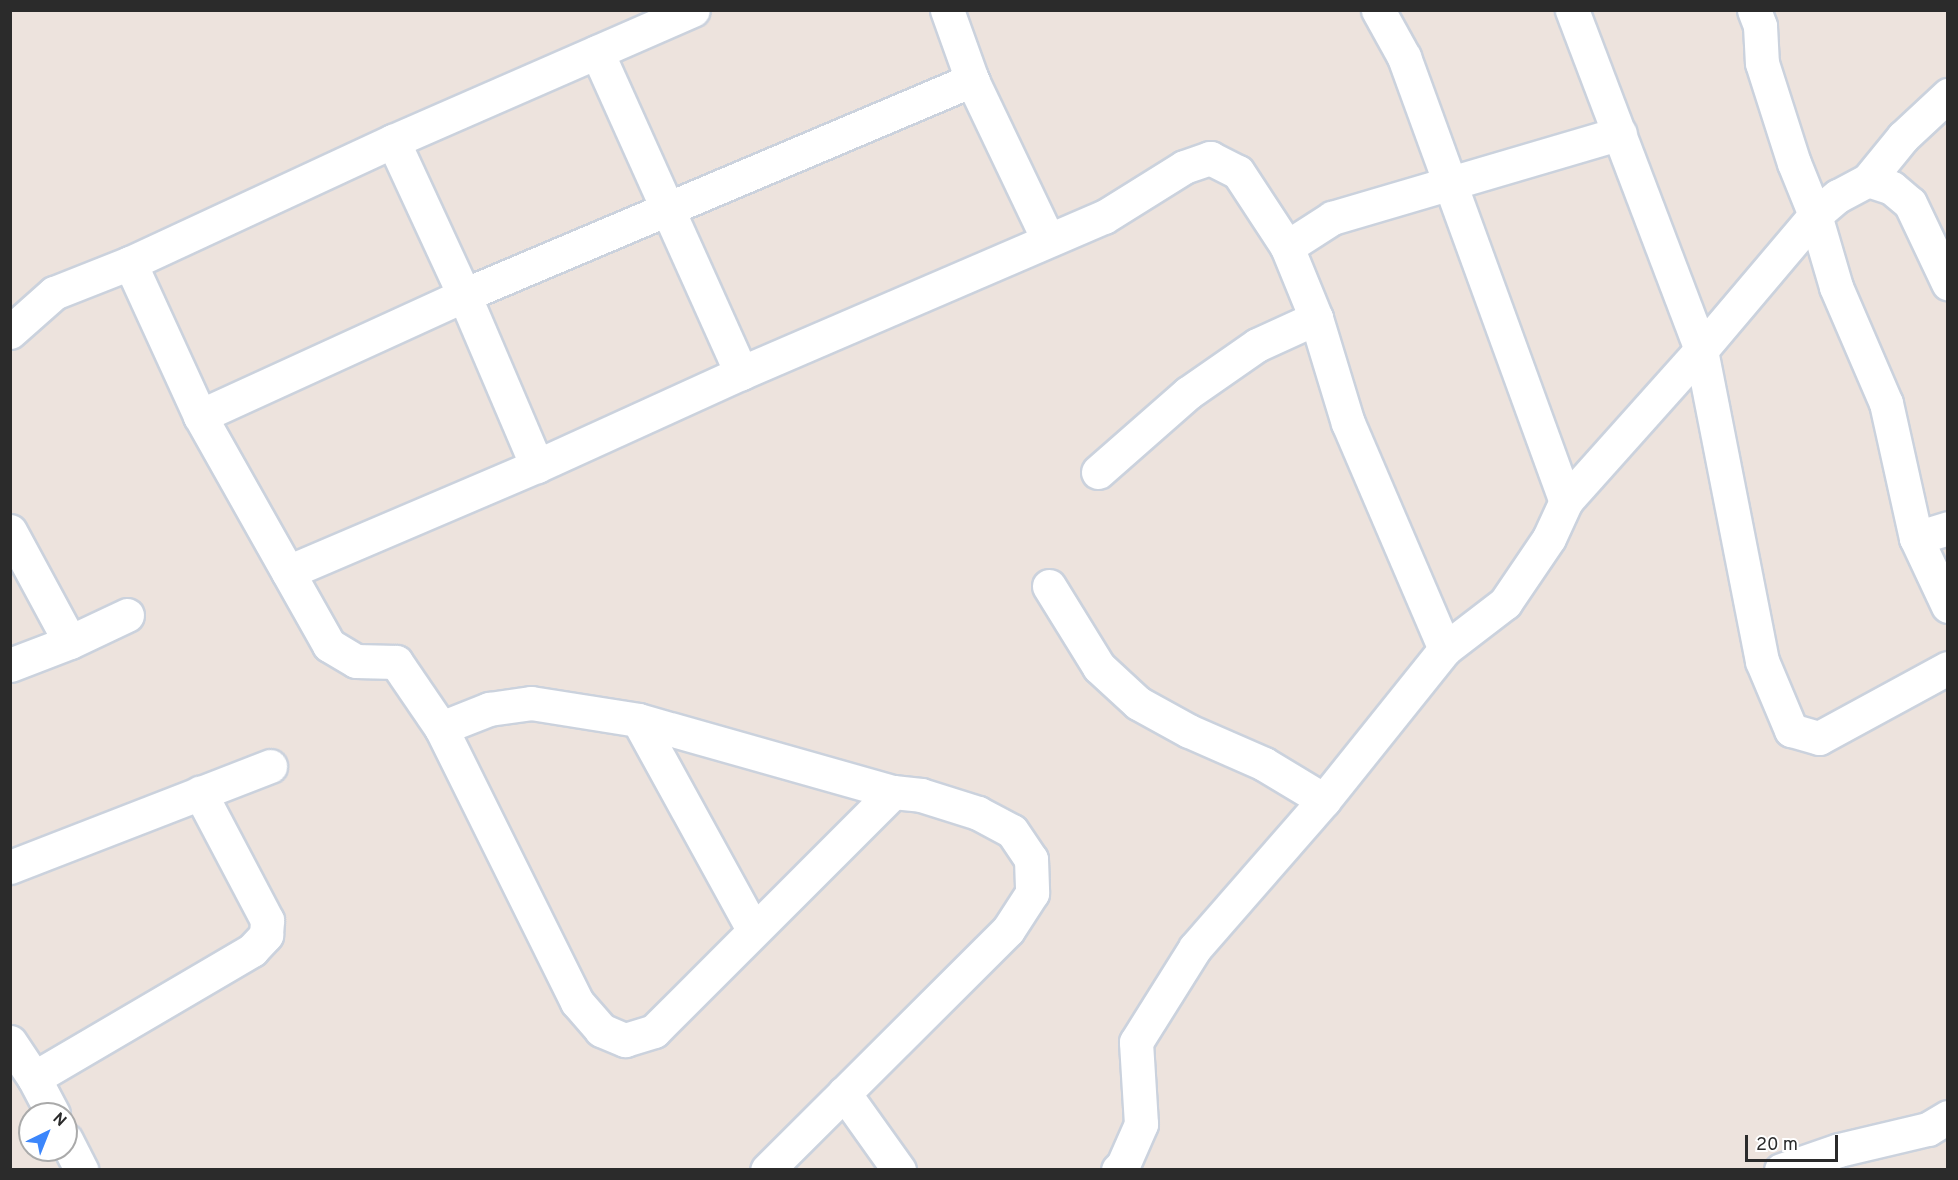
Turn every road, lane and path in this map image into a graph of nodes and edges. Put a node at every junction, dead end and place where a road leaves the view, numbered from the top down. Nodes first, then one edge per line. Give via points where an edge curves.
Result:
1 (693, 10) edge
2 (947, 10) edge
3 (1378, 10) edge
4 (1572, 10) edge
5 (1754, 10) edge
6 (597, 52) junction
7 (972, 80) junction
8 (1947, 95) edge
9 (1620, 133) junction
10 (393, 141) junction
11 (1868, 180) junction
12 (1450, 182) junction
13 (669, 210) junction
14 (1815, 215) junction
15 (1048, 239) junction
16 (1287, 247) junction
17 (130, 262) junction
18 (1947, 283) edge
19 (464, 295) junction
20 (1317, 318) junction
21 (10, 332) edge
22 (1701, 350) junction
23 (741, 373) junction
24 (200, 416) junction
25 (537, 466) junction
26 (1098, 472) dead end
27 (1566, 501) junction
28 (1947, 528) edge
29 (10, 531) edge
30 (1916, 538) junction
31 (288, 572) junction
32 (1049, 586) dead end
33 (1947, 606) edge
34 (128, 615) dead end
35 (70, 642) junction
36 (1445, 649) junction
37 (10, 665) edge
38 (1947, 668) edge
39 (638, 720) junction
40 (441, 728) junction
41 (270, 766) dead end
42 (200, 792) junction
43 (893, 792) junction
44 (1324, 800) junction
45 (10, 867) edge
46 (753, 929) junction
47 (11, 1046) edge
48 (34, 1078) junction
49 (844, 1093) junction
50 (46, 1102) edge
51 (1947, 1117) edge
52 (767, 1170) edge
53 (899, 1170) edge
54 (1119, 1170) edge
55 (1781, 1170) edge

1 - 6 street
2 - 7 street
3 - 12 street via 1404,57
4 - 9 street
5 - 14 street via 1760,26 1762,63
6 - 10 street
6 - 13 street
7 - 13 street
7 - 15 street
8 - 11 street via 1903,137
9 - 12 street
9 - 22 street
10 - 17 street
10 - 19 street
11 - 14 street via 1838,196
11 - 18 street via 1892,188 1910,203
12 - 16 street via 1332,218
12 - 27 street
13 - 19 street
13 - 23 street
14 - 22 street
14 - 30 street via 1836,287 1886,403
15 - 16 street via 1104,217 1184,167 1210,158 1238,172
15 - 23 street
16 - 20 street
17 - 21 street via 54,293
17 - 24 street
19 - 24 street
19 - 25 street
20 - 26 street via 1257,345 1188,393
20 - 36 street via 1348,423
22 - 27 street
22 - 38 street via 1762,661 1791,730 1819,738
23 - 25 street
24 - 31 street
25 - 31 street
27 - 36 street via 1550,538 1505,603
28 - 30 street
29 - 35 street
30 - 33 street
31 - 40 street via 329,645 356,661 396,662
32 - 44 street via 1099,667 1138,703 1264,764
34 - 35 street
35 - 37 street
36 - 44 street
39 - 40 street via 531,703 489,709
39 - 43 street
39 - 46 street
40 - 46 street via 577,1002 601,1030 625,1040 654,1031
41 - 42 street
42 - 45 street
42 - 48 street via 267,920 266,935 252,950
43 - 46 street
43 - 49 street via 921,795 978,813 1012,831 1032,859 1032,893 1008,930
44 - 54 street via 1195,948 1136,1042 1141,1124
47 - 48 street
48 - 50 street
49 - 52 street
49 - 53 street
51 - 55 street via 1928,1129 1839,1150

